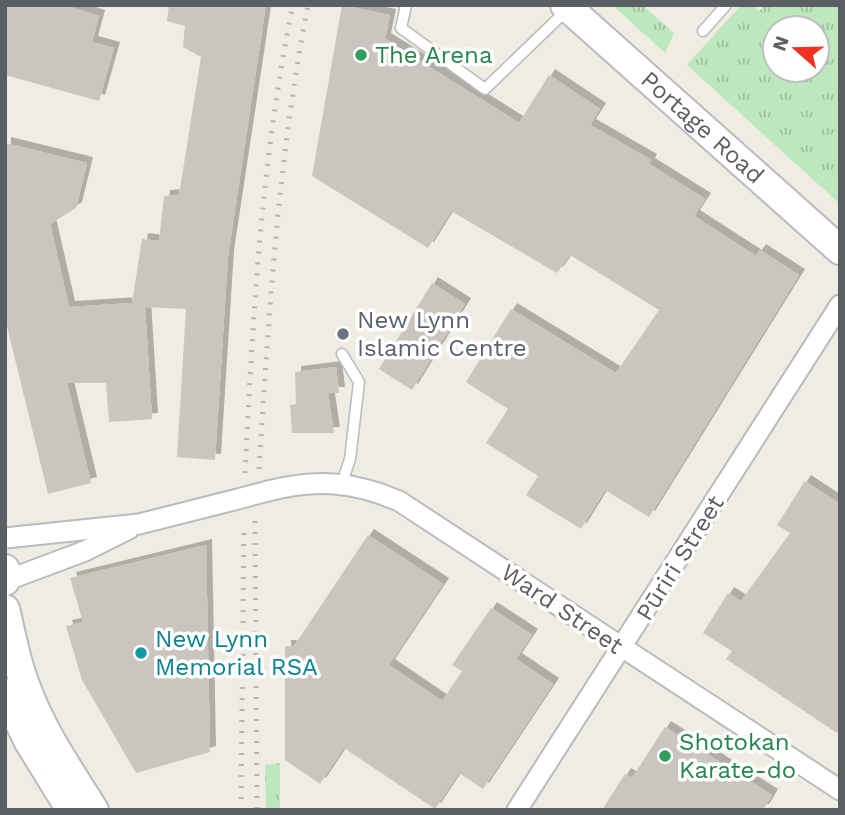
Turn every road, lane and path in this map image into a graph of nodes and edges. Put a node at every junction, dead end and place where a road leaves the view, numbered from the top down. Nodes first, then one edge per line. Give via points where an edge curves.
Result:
1 (406, 5) edge
2 (726, 5) edge
3 (567, 7) edge
4 (704, 31) dead end
5 (840, 250) edge
6 (840, 305) edge
7 (342, 354) dead end
8 (342, 483) junction
9 (139, 524) junction
10 (5, 538) edge
11 (5, 569) edge
12 (5, 581) edge
13 (5, 608) edge
14 (622, 649) junction
15 (12, 700) edge
16 (840, 789) edge
17 (71, 810) edge
18 (94, 810) edge
19 (517, 810) edge

1 - 3 lane via 401,28 485,89
2 - 4 lane
3 - 5 main road, Portage Road
6 - 14 street, Pūriri Street
7 - 8 lane via 359,382 350,459
8 - 9 street, Ward Street, bridge via 307,482
8 - 14 street, Ward Street via 399,501
9 - 10 street
9 - 12 street via 85,551
11 - 12 main road
13 - 15 main road
14 - 16 street, Ward Street
14 - 19 street, Pūriri Street
15 - 17 main road via 29,742
15 - 18 main road via 46,732

